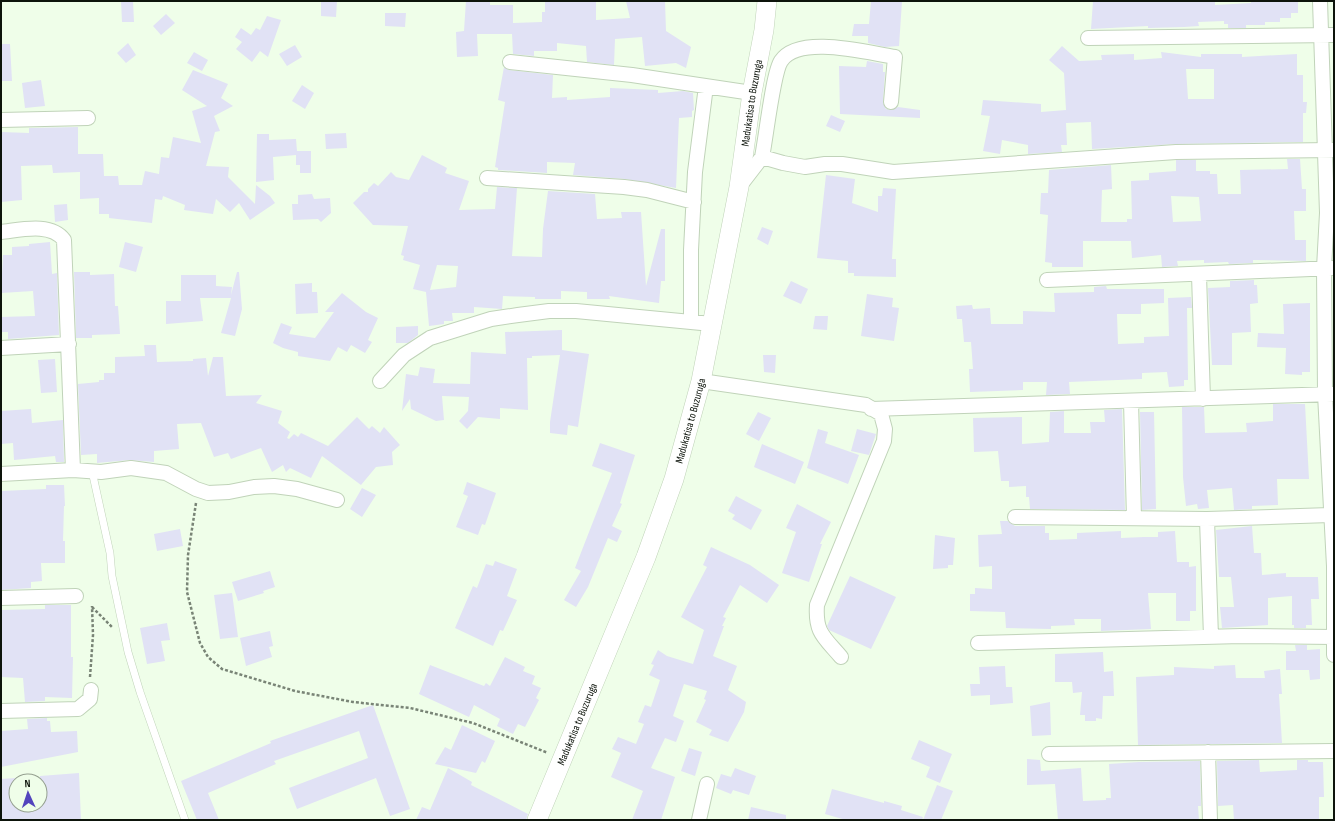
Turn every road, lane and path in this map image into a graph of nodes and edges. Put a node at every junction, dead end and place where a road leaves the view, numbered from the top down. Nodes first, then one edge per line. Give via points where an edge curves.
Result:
1 (767, 1) edge
2 (1320, 1) edge
3 (1328, 35) edge
4 (1088, 38) dead end
5 (510, 62) dead end
6 (706, 86) junction
7 (752, 93) junction
8 (891, 102) dead end
9 (88, 118) dead end
10 (1, 120) edge
11 (1329, 150) edge
12 (762, 157) junction
13 (487, 178) dead end
14 (739, 188) junction
15 (694, 202) junction
16 (1, 232) edge
17 (1329, 268) edge
18 (1199, 275) junction
19 (1047, 280) dead end
20 (691, 322) junction
21 (712, 324) junction
22 (69, 344) junction
23 (1, 348) edge
24 (380, 381) dead end
25 (701, 381) junction
26 (1330, 394) edge
27 (1203, 399) junction
28 (1130, 401) junction
29 (871, 408) junction
30 (73, 470) junction
31 (92, 471) junction
32 (1, 474) edge
33 (200, 490) junction
34 (337, 500) dead end
35 (1330, 514) junction
36 (1015, 517) dead end
37 (1134, 518) junction
38 (1207, 519) junction
39 (76, 596) joint
40 (1, 598) edge
41 (92, 606) junction
42 (1334, 627) edge
43 (1211, 637) junction
44 (1334, 637) edge
45 (125, 638) junction
46 (978, 643) dead end
47 (1334, 655) edge
48 (841, 657) dead end
49 (92, 690) joint
50 (1, 711) edge
51 (1334, 751) edge
52 (1208, 752) junction
53 (1049, 754) dead end
54 (562, 758) junction
55 (708, 784) dead end
56 (185, 820) edge
57 (538, 820) edge
58 (699, 820) edge
59 (1210, 820) edge

1 - 7 main road, Madukatisa to Buzuruga
2 - 3 street
3 - 4 street
3 - 11 street
5 - 6 street
6 - 7 street
6 - 15 street via 695,172
7 - 14 main road, Madukatisa to Buzuruga
8 - 12 street via 895,57 811,46 788,53 780,62 778,69
9 - 10 street
11 - 12 street via 1176,152 893,172 842,164 805,166
11 - 17 street
12 - 14 street
13 - 15 street via 647,190
14 - 21 main road, Madukatisa to Buzuruga
15 - 20 street via 690,250
16 - 22 street via 53,230 64,240
17 - 18 street
17 - 26 street
18 - 19 street
18 - 27 street
20 - 21 street
20 - 24 street via 576,311 549,311 491,320 430,338 404,355
21 - 25 main road, Madukatisa to Buzuruga
22 - 23 street
22 - 30 street
25 - 29 street
25 - 54 main road, Madukatisa to Buzuruga via 674,479 646,557
26 - 27 street
26 - 35 street
27 - 28 street
28 - 29 street
28 - 37 street
29 - 48 street via 881,414 885,429 884,441 817,605 816,619 820,632
30 - 31 street
30 - 32 street
31 - 33 street via 131,468 153,470 166,473
31 - 45 lane
33 - 34 street via 208,493 229,492 274,486 297,489
33 - 54 path via 189,548 188,592 200,643 208,657 222,669 295,691 353,702 410,708 473,723
35 - 38 street
35 - 42 street via 1334,566
36 - 37 street
37 - 38 street
38 - 43 street
39 - 40 street
39 - 41 path
41 - 45 path
41 - 49 path
42 - 44 street
43 - 44 street
43 - 46 street
44 - 47 street
45 - 56 lane via 140,692
49 - 50 street via 90,700 78,709
51 - 52 street
52 - 53 street
52 - 59 street
54 - 57 main road, Madukatisa to Buzuruga
55 - 58 street

